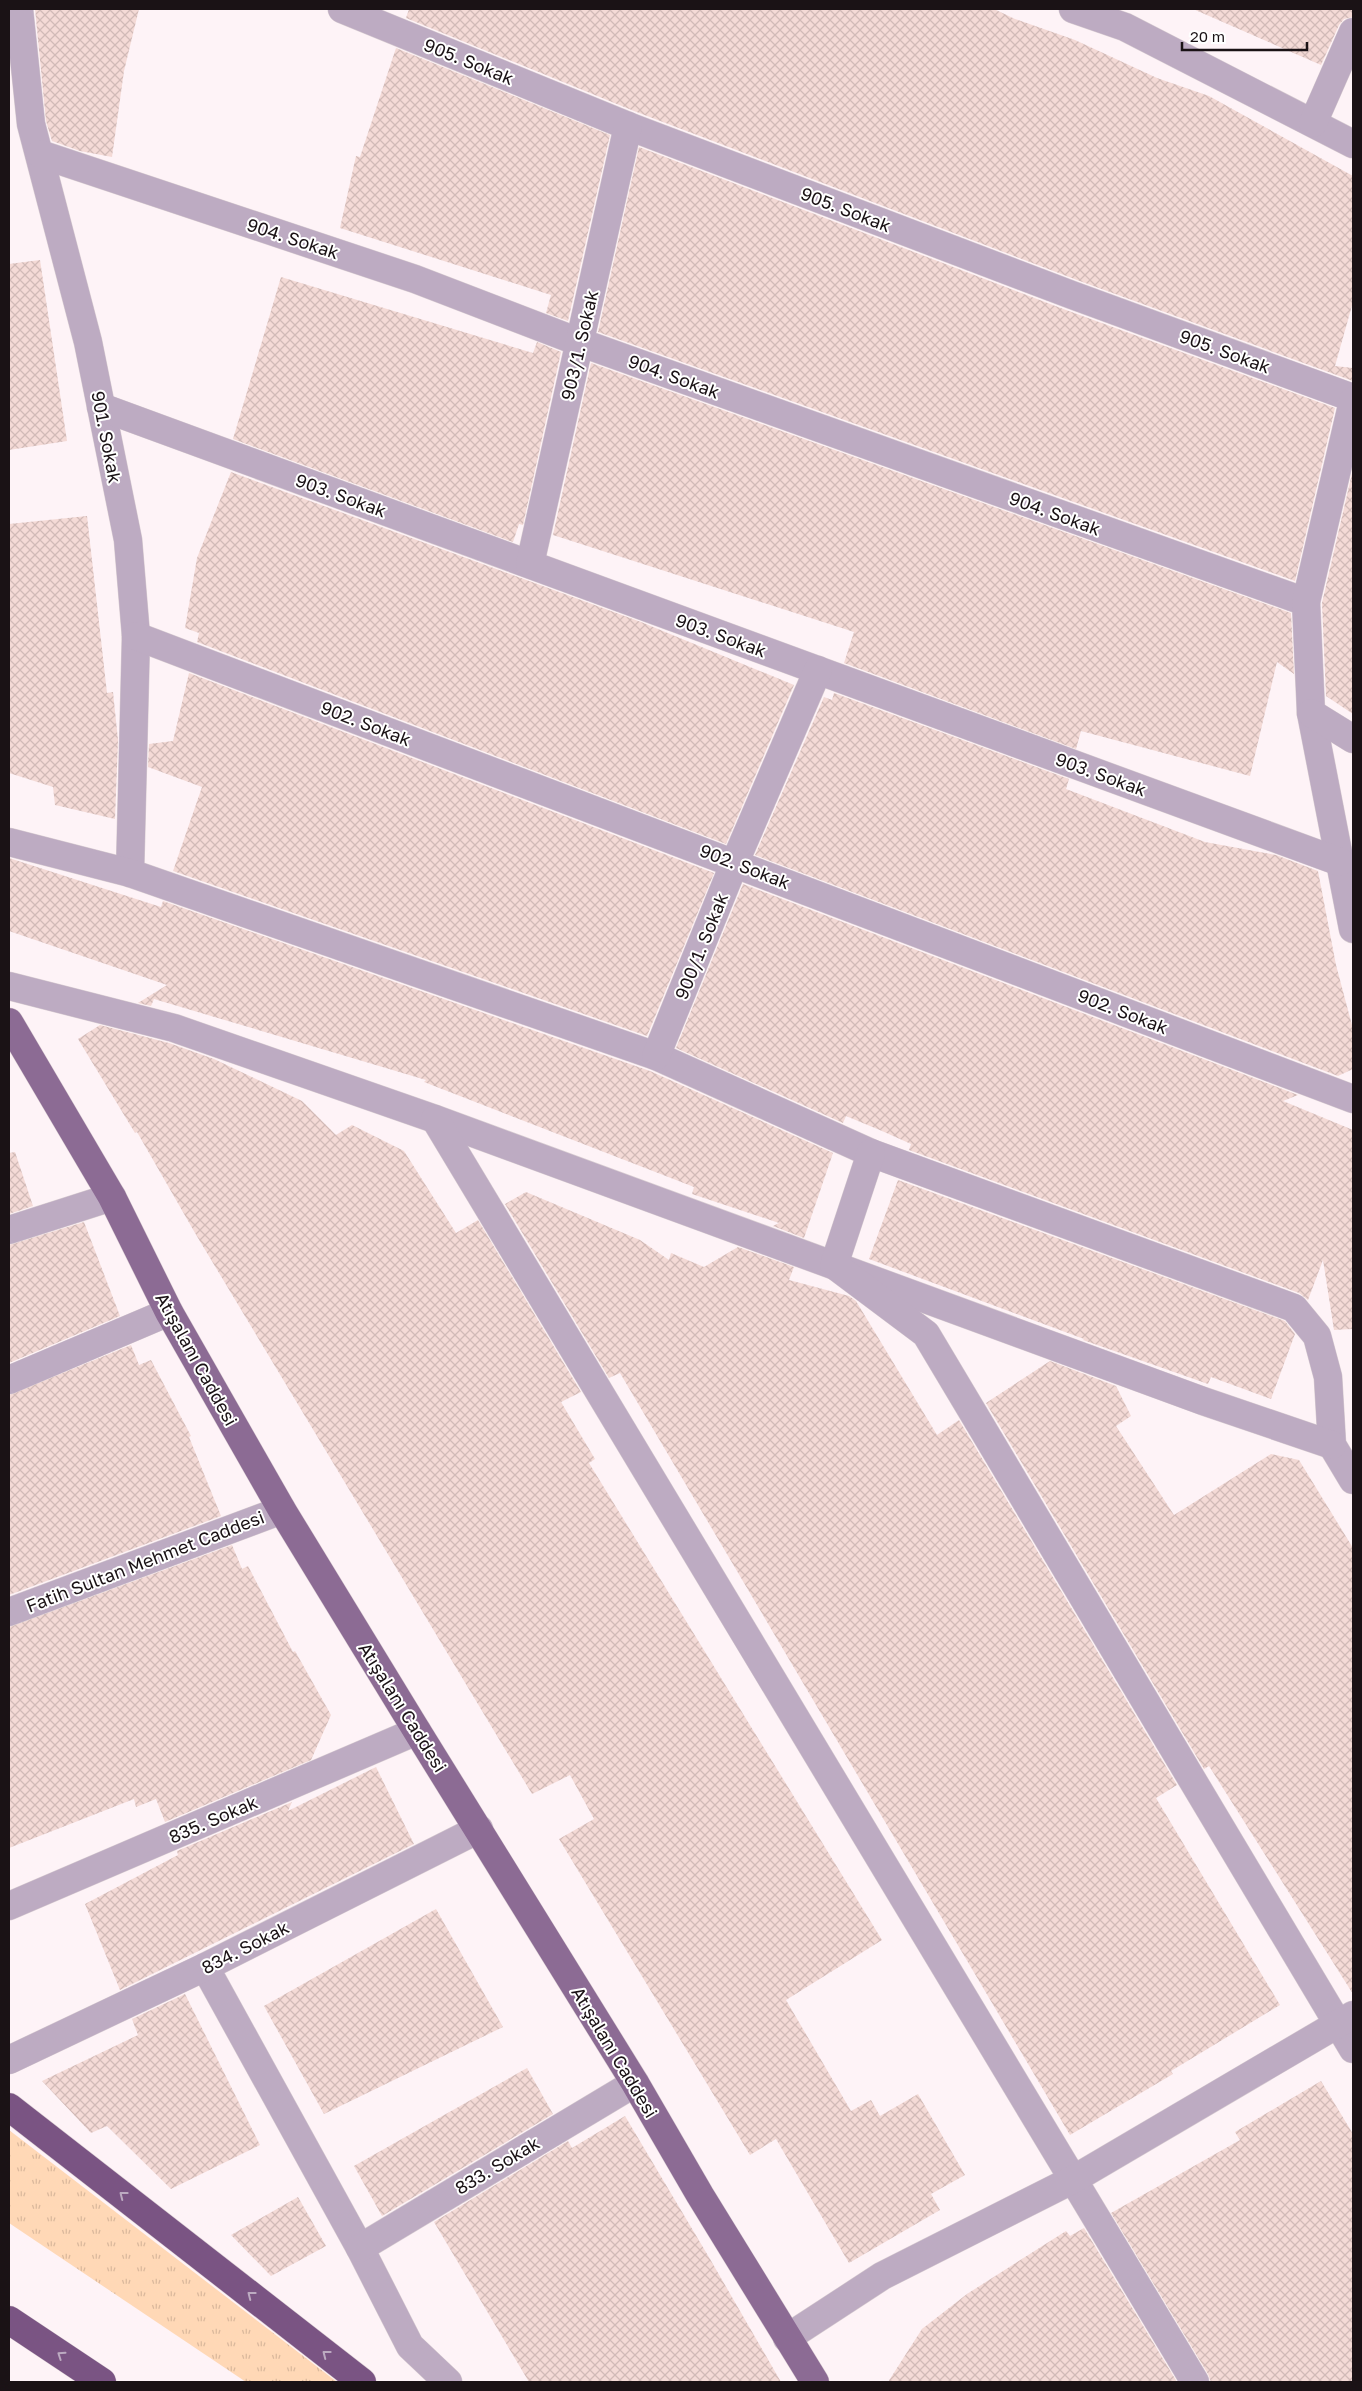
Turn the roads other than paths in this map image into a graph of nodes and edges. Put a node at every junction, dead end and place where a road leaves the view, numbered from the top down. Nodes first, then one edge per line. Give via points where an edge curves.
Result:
1 (19, 9) edge
2 (342, 9) edge
3 (1073, 9) edge
4 (1129, 18) edge
5 (395, 19) edge
6 (1353, 32) edge
7 (1313, 123) junction
8 (20, 125) edge
9 (628, 126) junction
10 (1353, 144) edge
11 (40, 154) junction
12 (579, 342) junction
13 (1353, 400) edge
14 (101, 407) junction
15 (530, 564) junction
16 (1306, 602) junction
17 (136, 636) junction
18 (818, 670) junction
19 (1311, 713) junction
20 (1353, 740) edge
21 (9, 842) edge
22 (735, 862) junction
23 (1340, 862) junction
24 (130, 873) junction
25 (1353, 929) edge
26 (9, 986) edge
27 (9, 1022) edge
28 (656, 1056) junction
29 (1353, 1099) edge
30 (435, 1119) junction
31 (871, 1153) junction
32 (112, 1196) junction
33 (9, 1230) edge
34 (834, 1265) junction
35 (169, 1312) junction
36 (9, 1380) edge
37 (1332, 1445) junction
38 (1353, 1480) edge
39 (282, 1510) junction
40 (9, 1612) edge
41 (417, 1731) junction
42 (479, 1830) junction
43 (9, 1906) edge
44 (205, 1967) junction
45 (1346, 2019) edge
46 (1353, 2049) edge
47 (9, 2060) edge
48 (635, 2083) junction
49 (9, 2107) edge
50 (1074, 2179) junction
51 (360, 2248) junction
52 (9, 2320) edge
53 (787, 2338) junction
54 (102, 2382) edge
55 (362, 2382) edge
56 (448, 2382) edge
57 (815, 2382) edge
58 (1195, 2382) edge

1 - 8 street, 901. Sokak
2 - 5 street, 905. Sokak
3 - 4 street
4 - 7 street
5 - 9 street, 905. Sokak
6 - 7 street
7 - 10 street
8 - 11 street, 901. Sokak
9 - 12 street, 903/1. Sokak
9 - 13 street, 905. Sokak
11 - 12 street, 904. Sokak via 415,279
11 - 14 street, 901. Sokak via 88,342
12 - 15 street, 903/1. Sokak
12 - 16 street, 904. Sokak
13 - 16 street
14 - 15 street, 903. Sokak
14 - 17 street, 901. Sokak via 128,540
15 - 18 street, 903. Sokak
16 - 19 street
17 - 22 street, 902. Sokak
17 - 24 street, 901. Sokak
18 - 22 street, 900/1. Sokak
18 - 23 street, 903. Sokak
19 - 20 street
19 - 23 street
21 - 24 street
22 - 28 street, 900/1. Sokak
22 - 29 street, 902. Sokak
23 - 25 street
24 - 28 street
26 - 30 street via 174,1028
27 - 32 main road, Atışalanı Caddesi
28 - 31 street
30 - 34 street
30 - 50 street
31 - 34 street
31 - 37 street via 1294,1308 1317,1336 1328,1377
32 - 33 street
32 - 35 main road, Atışalanı Caddesi
34 - 37 street
34 - 45 street via 926,1334
35 - 36 street
35 - 39 main road, Atışalanı Caddesi
37 - 38 street
39 - 40 street, Fatih Sultan Mehmet Caddesi
39 - 41 main road, Atışalanı Caddesi
41 - 42 main road, Atışalanı Caddesi
41 - 43 street, 835. Sokak
42 - 44 street, 834. Sokak
42 - 48 main road, Atışalanı Caddesi
44 - 47 street, 834. Sokak
44 - 51 street
45 - 46 street
45 - 50 street
48 - 51 street, 833. Sokak
48 - 53 main road, Atışalanı Caddesi
55 -> 49 highway
50 - 53 street via 882,2276
50 - 58 street
51 - 56 street via 410,2346
54 -> 52 highway
53 - 57 main road, Atışalanı Caddesi

